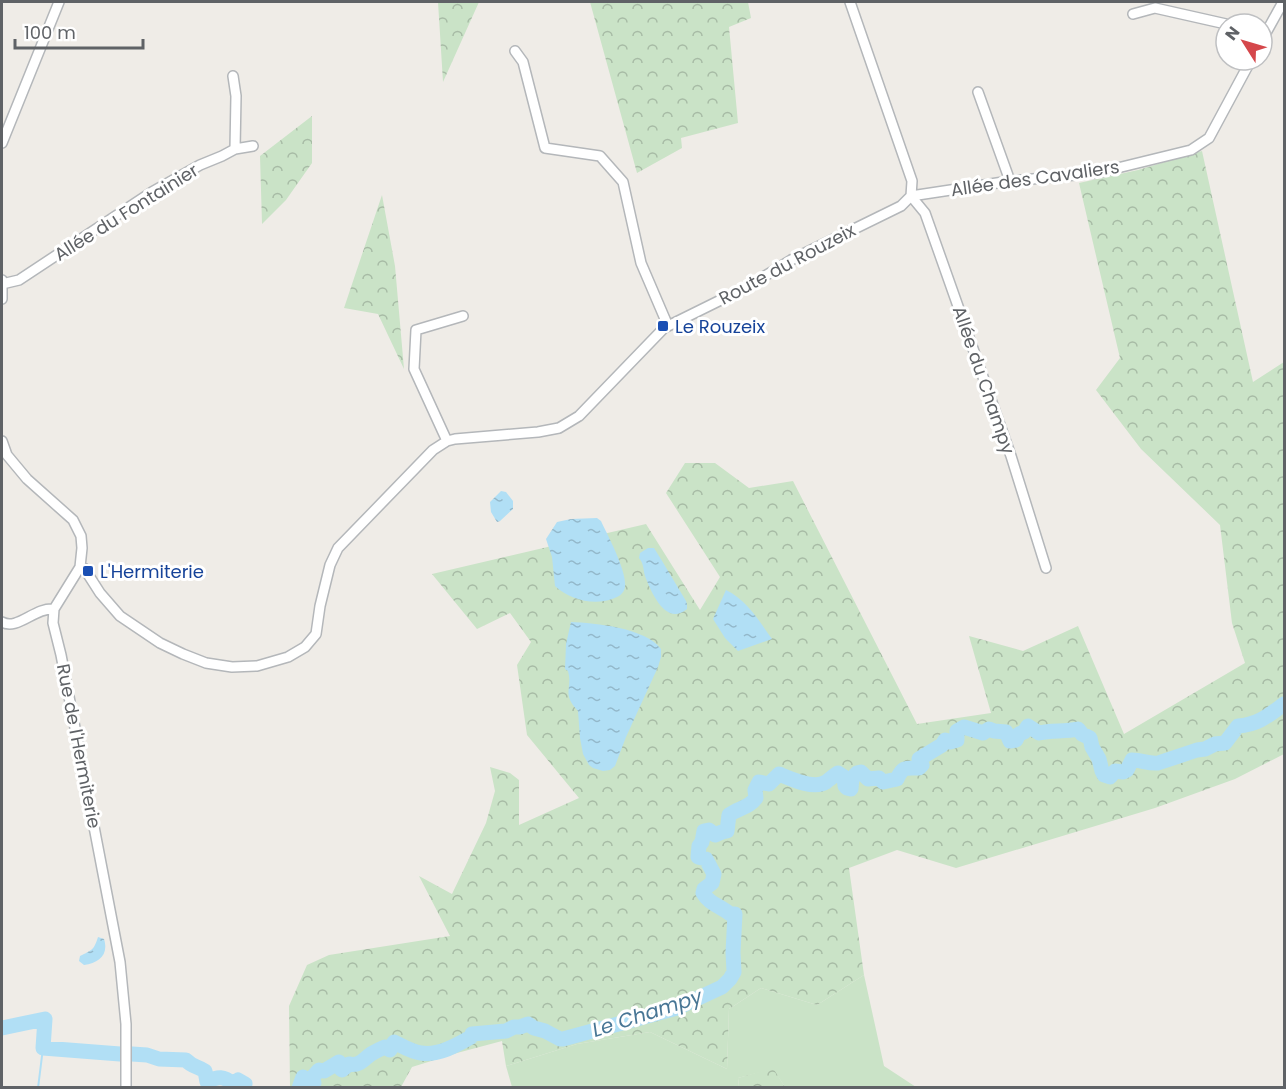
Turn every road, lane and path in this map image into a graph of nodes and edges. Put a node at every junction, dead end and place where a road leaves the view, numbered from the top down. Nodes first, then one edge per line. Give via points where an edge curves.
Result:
1 (60, 2) edge
2 (850, 2) edge
3 (1283, 2) edge
4 (1133, 14) dead end
5 (1274, 17) edge
6 (1214, 21) edge
7 (514, 51) dead end
8 (1245, 72) edge
9 (232, 75) dead end
10 (978, 92) dead end
11 (2, 143) edge
12 (252, 146) dead end
13 (235, 149) junction
14 (1010, 180) junction
15 (911, 196) junction
16 (2, 279) edge
17 (2, 284) edge
18 (2, 299) edge
19 (463, 316) dead end
20 (668, 326) junction
21 (2, 441) edge
22 (447, 441) junction
23 (80, 567) junction
24 (1046, 568) dead end
25 (54, 609) junction
26 (2, 622) edge
27 (126, 1088) edge

1 - 11 street
2 - 15 street via 912,181
3 - 5 street
4 - 6 street via 1155,8
7 - 20 street via 523,62 545,148 600,156 623,182 641,263
8 - 14 street, Allée des Cavaliers via 1209,138 1191,150 1096,173
9 - 13 street via 236,96
10 - 14 street
12 - 13 street, Allée du Fontainier
13 - 17 street, Allée du Fontainier via 152,192 19,280
14 - 15 street, Allée des Cavaliers
15 - 20 street, Route du Rouzeix via 900,206
15 - 24 street, Allée du Champy via 926,213
16 - 17 street
17 - 18 street
19 - 22 street via 416,330 414,369
20 - 22 street, Route du Rouzeix via 579,416 559,428
21 - 23 street via 27,479 76,524 81,536
22 - 23 street via 433,450 338,548 330,566 316,634 305,647 288,657 257,666 232,667 183,654 120,616
23 - 25 street
25 - 26 street via 46,608 11,625
25 - 27 street, Rue de l'Hermiterie via 53,623 120,962 126,1024

